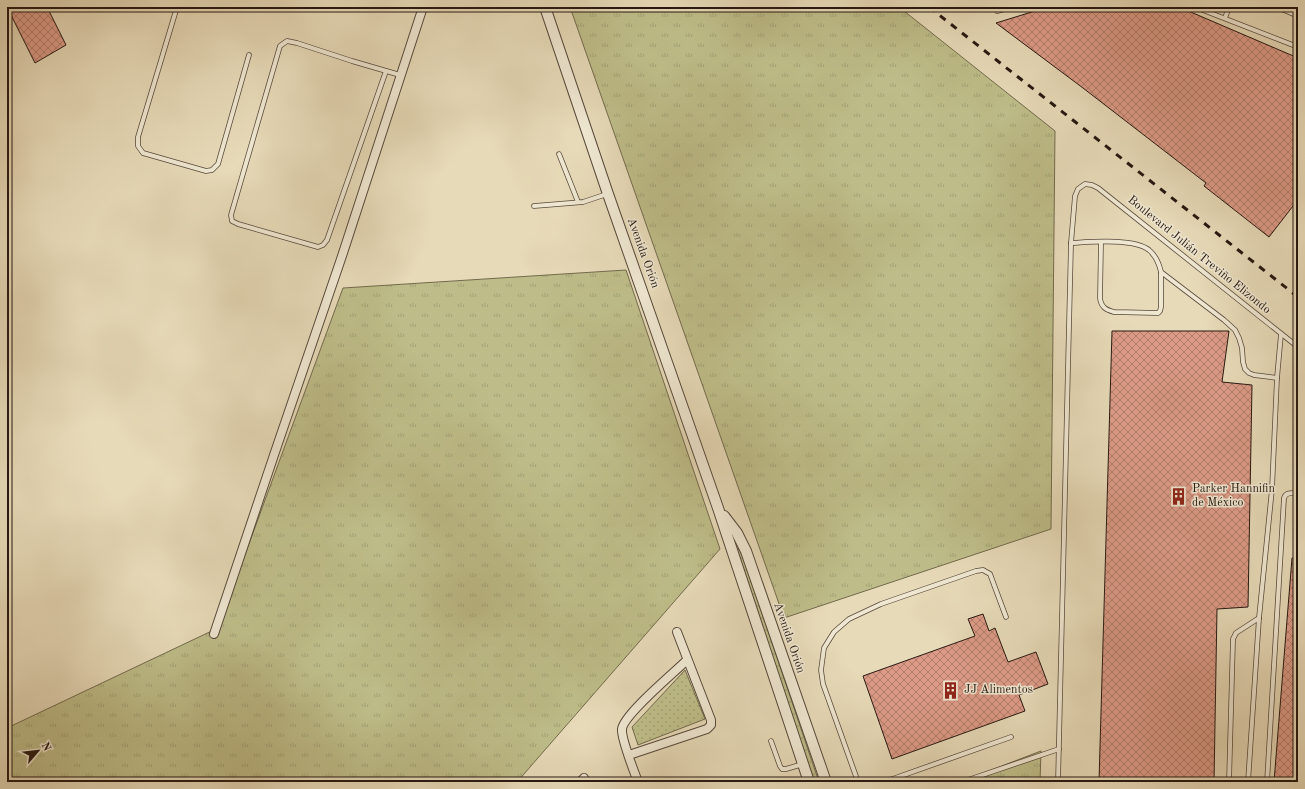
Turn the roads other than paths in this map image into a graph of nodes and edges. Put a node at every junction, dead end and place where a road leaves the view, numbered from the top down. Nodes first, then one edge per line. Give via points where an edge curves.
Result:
1 (177, 7) edge
2 (423, 7) edge
3 (545, 7) edge
4 (1012, 7) edge
5 (1195, 7) edge
6 (1229, 7) edge
7 (1277, 7) edge
8 (997, 11) dead end
9 (1298, 16) edge
10 (1225, 18) junction
11 (1298, 47) edge
12 (249, 55) dead end
13 (386, 71) junction
14 (400, 75) junction
15 (559, 154) dead end
16 (608, 194) junction
17 (578, 202) junction
18 (534, 206) dead end
19 (1101, 242) junction
20 (1071, 243) junction
21 (1161, 272) junction
22 (1281, 334) junction
23 (1298, 347) edge
24 (1277, 378) junction
25 (1298, 494) edge
26 (718, 508) junction
27 (1006, 616) dead end
28 (1259, 618) junction
29 (677, 632) dead end
30 (214, 634) dead end
31 (688, 660) junction
32 (1011, 737) dead end
33 (771, 741) dead end
34 (1059, 749) junction
35 (629, 755) junction
36 (803, 764) junction
37 (638, 782) edge
38 (809, 782) edge
39 (826, 782) edge
40 (858, 782) edge
41 (884, 782) edge
42 (962, 782) edge
43 (1058, 782) edge
44 (1229, 782) edge
45 (1248, 782) edge
46 (1268, 782) edge

1 - 12 lane via 138,137 138,146 143,153 206,171 212,170 218,164
2 - 14 street
3 - 16 street, Avenida Orión
4 - 8 lane
5 - 10 lane
6 - 10 lane
7 - 9 lane
10 - 11 lane
13 - 13 lane via 327,240 323,245 318,247 232,221 231,215 280,46 287,41 297,43
13 - 14 lane
14 - 30 street via 342,256
15 - 17 lane
16 - 17 lane
16 - 26 street, Avenida Orión
17 - 18 lane
19 - 20 lane
19 - 21 lane via 1142,246 1158,260
19 - 21 lane via 1100,298 1107,310 1158,313 1161,307
20 - 22 lane, Boulevard Julián Treviño Elizondo via 1075,196 1078,189 1085,184 1092,185
20 - 34 lane
21 - 24 lane via 1235,330 1242,348 1245,369 1249,373
22 - 23 lane, Boulevard Julián Treviño Elizondo
22 - 24 lane
24 - 28 lane via 1272,490
25 - 46 lane via 1290,493 1284,498
26 - 36 street, Avenida Orión
26 - 39 street, Avenida Orión via 737,533 746,551
27 - 40 lane via 990,574 983,570 881,604 849,619 834,632 824,648 820,670
28 - 44 lane via 1236,633 1233,639
28 - 45 lane
29 - 31 street
31 - 35 street via 633,711 624,724 623,738
31 - 35 street via 711,725 707,729
32 - 41 lane
33 - 36 lane via 782,769
34 - 42 lane
34 - 43 lane
35 - 37 street
36 - 38 street, Avenida Orión

